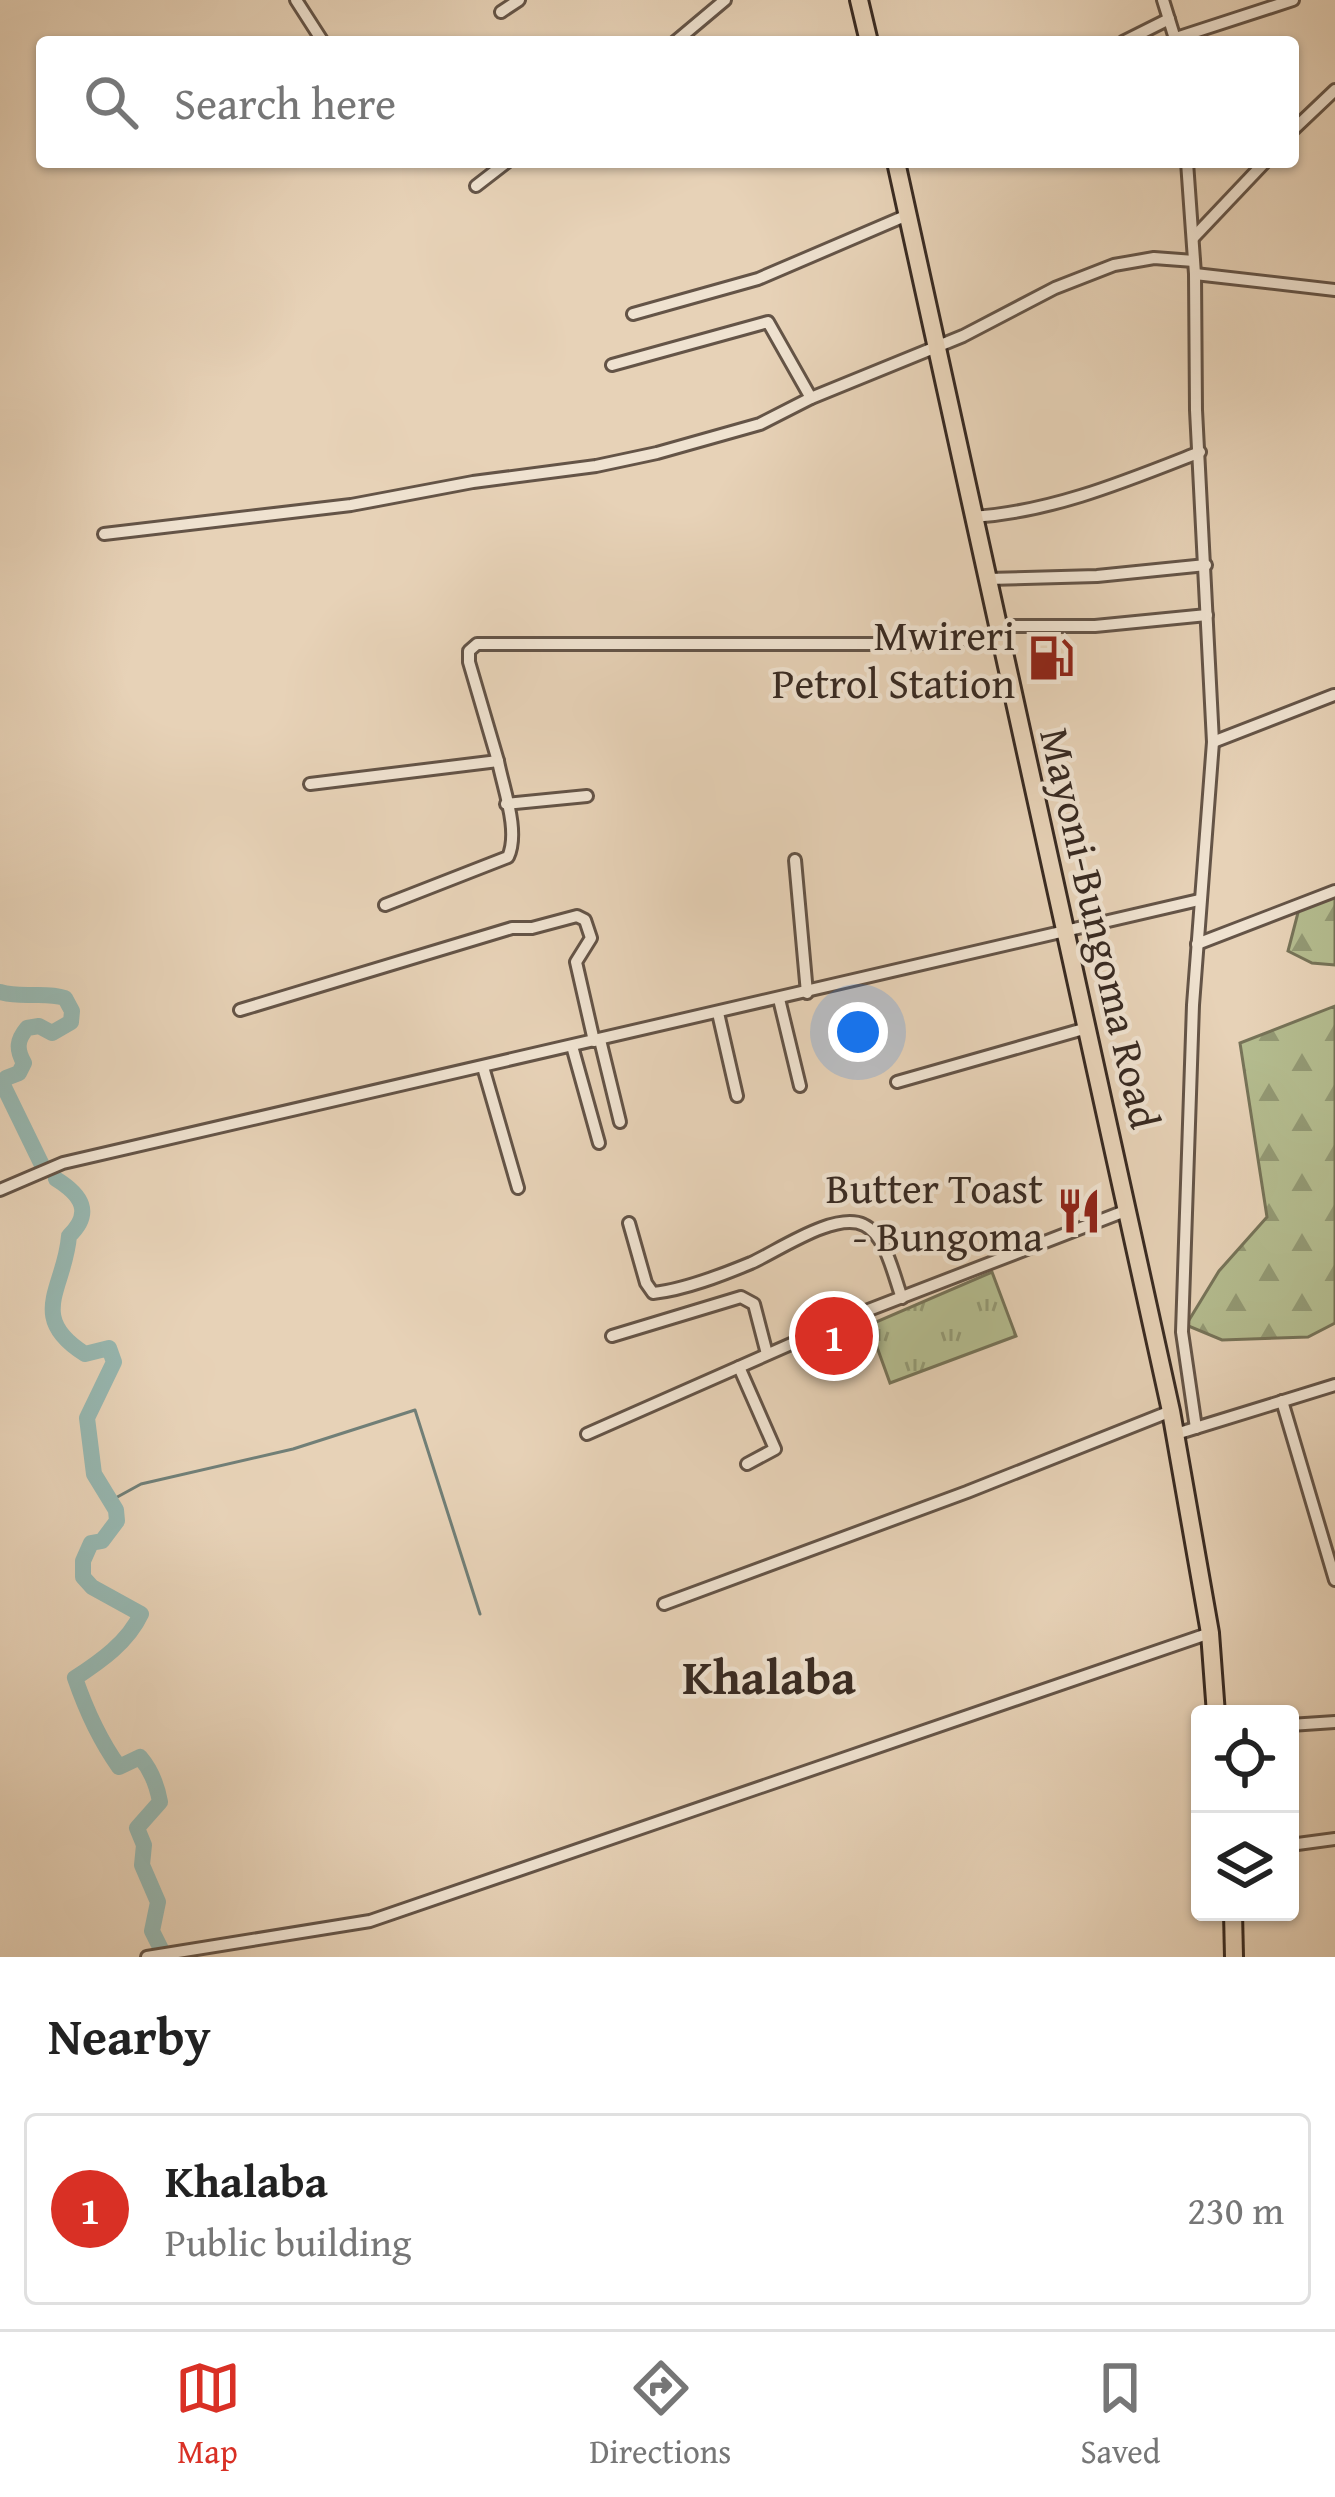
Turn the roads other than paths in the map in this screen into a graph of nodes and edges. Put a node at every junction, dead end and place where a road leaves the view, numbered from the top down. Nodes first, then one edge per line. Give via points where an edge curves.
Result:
1 (296, 0) edge
2 (519, 0) edge
3 (725, 0) edge
4 (860, 0) edge
5 (1163, 0) edge
6 (1293, 0) edge
7 (501, 12) dead end
8 (1169, 19) junction
9 (319, 36) edge
10 (682, 36) edge
11 (868, 36) edge
12 (1136, 36) edge
13 (1175, 36) edge
14 (1188, 36) edge
15 (1335, 90) edge
16 (1299, 123) edge
17 (499, 168) edge
18 (897, 168) edge
19 (1187, 168) edge
20 (1259, 168) edge
21 (476, 186) dead end
22 (905, 216) junction
23 (1193, 238) junction
24 (1195, 268) junction
25 (1335, 290) edge
26 (633, 314) dead end
27 (934, 347) junction
28 (612, 365) dead end
29 (811, 398) junction
30 (1200, 452) junction
31 (973, 517) junction
32 (104, 534) dead end
33 (1206, 565) junction
34 (987, 579) junction
35 (1208, 615) junction
36 (998, 632) junction
37 (1334, 695) edge
38 (1213, 742) junction
39 (498, 760) junction
40 (310, 784) dead end
41 (586, 796) dead end
42 (506, 803) junction
43 (795, 860) dead end
44 (1335, 891) edge
45 (1199, 899) junction
46 (386, 905) dead end
47 (1063, 931) junction
48 (1197, 944) junction
49 (807, 993) junction
50 (779, 999) junction
51 (240, 1010) dead end
52 (718, 1013) junction
53 (1087, 1028) junction
54 (597, 1041) junction
55 (572, 1046) junction
56 (483, 1067) junction
57 (897, 1082) dead end
58 (800, 1086) dead end
59 (737, 1096) dead end
60 (620, 1122) dead end
61 (599, 1143) dead end
62 (518, 1188) dead end
63 (0, 1190) edge
64 (1125, 1211) junction
65 (629, 1223) dead end
66 (902, 1298) junction
67 (612, 1336) dead end
68 (767, 1354) junction
69 (740, 1367) junction
70 (1333, 1385) edge
71 (1335, 1400) edge
72 (1282, 1401) junction
73 (1171, 1411) junction
74 (1196, 1428) junction
75 (587, 1434) dead end
76 (1176, 1434) junction
77 (747, 1464) dead end
78 (1335, 1580) edge
79 (664, 1604) dead end
80 (1210, 1633) junction
81 (1215, 1705) edge
82 (1335, 1722) edge
83 (1299, 1724) edge
84 (1335, 1839) edge
85 (1299, 1844) edge
86 (1233, 1921) edge
87 (150, 1956) edge
88 (1234, 1957) edge

1 - 9 street
2 - 7 street
3 - 10 street
4 - 11 main road
5 - 8 street
6 - 14 street
8 - 12 street
8 - 13 street
15 - 16 street
17 - 21 street
18 - 22 main road, Mayoni-Bungoma Road
19 - 23 street
20 - 23 street
22 - 26 street via 758,279
22 - 27 main road, Mayoni-Bungoma Road
23 - 24 street
24 - 25 street
24 - 27 street via 1154,258 1114,265
24 - 30 street
27 - 29 street
27 - 31 main road, Mayoni-Bungoma Road
28 - 29 street via 768,322
29 - 32 street via 747,429 596,466
30 - 31 street via 1103,490
30 - 33 street
31 - 34 main road, Mayoni-Bungoma Road
33 - 34 street
33 - 35 street
34 - 36 main road, Mayoni-Bungoma Road
35 - 36 street
35 - 38 street
36 - 39 street via 880,644 477,644 468,656
36 - 47 main road, Mayoni-Bungoma Road
37 - 38 street
38 - 45 street
39 - 40 street
39 - 42 street
41 - 42 street
42 - 46 street via 508,857
43 - 49 street
44 - 48 street
45 - 47 street
45 - 48 street
47 - 49 street
47 - 53 main road, Mayoni-Bungoma Road
48 - 74 street via 1182,1332
49 - 50 street
50 - 52 street
50 - 58 street
51 - 54 street via 577,916 591,938 575,962
52 - 54 street
52 - 59 street
53 - 57 street
53 - 64 main road, Mayoni-Bungoma Road
54 - 55 street
54 - 60 street
55 - 56 street
55 - 61 street
56 - 62 street
56 - 63 street via 63,1163
64 - 66 street
64 - 73 main road, Mayoni-Bungoma Road
65 - 66 street via 653,1293 855,1222 876,1235
66 - 68 street
67 - 68 street via 741,1298 754,1304
68 - 69 street
69 - 75 street
69 - 77 street via 775,1449
70 - 71 street
70 - 72 street
72 - 74 street
72 - 78 street
73 - 76 main road, Mayoni-Bungoma Road
73 - 79 street
74 - 76 street
76 - 80 main road, Mayoni-Bungoma Road
80 - 81 main road, Mayoni-Bungoma Road
80 - 87 street via 370,1921
82 - 83 street
84 - 85 street
86 - 88 main road

